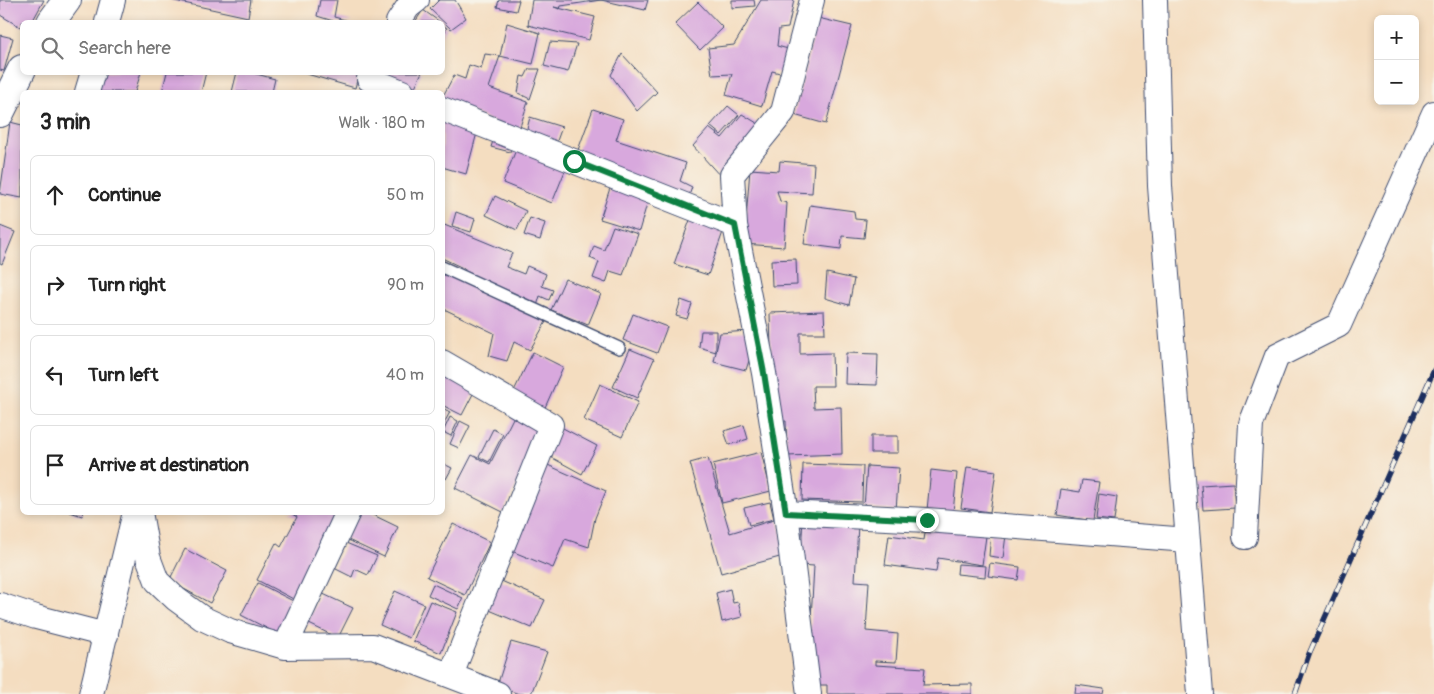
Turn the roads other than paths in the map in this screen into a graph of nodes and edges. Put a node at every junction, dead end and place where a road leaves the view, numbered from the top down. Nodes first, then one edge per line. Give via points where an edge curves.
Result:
1 (67, 0) edge
2 (113, 0) edge
3 (417, 0) edge
4 (812, 0) edge
5 (1155, 0) edge
6 (52, 20) edge
7 (108, 20) edge
8 (399, 20) edge
9 (20, 72) edge
10 (91, 75) edge
11 (368, 81) edge
12 (88, 90) edge
13 (396, 90) edge
14 (445, 110) edge
15 (1434, 112) edge
16 (0, 113) edge
17 (735, 225) junction
18 (445, 268) edge
19 (619, 348) dead end
20 (445, 364) edge
21 (786, 513) junction
22 (133, 515) edge
23 (141, 515) edge
24 (347, 515) edge
25 (1245, 537) dead end
26 (1188, 540) junction
27 (0, 604) edge
28 (106, 635) junction
29 (285, 647) junction
30 (451, 675) junction
31 (91, 694) edge
32 (498, 694) edge
33 (810, 694) edge
34 (1200, 694) edge

1 - 6 street
2 - 7 street
3 - 8 street
4 - 17 street via 783,112 732,174
5 - 26 street via 1160,186
9 - 16 street
10 - 12 street
11 - 13 street
14 - 17 street
15 - 25 street via 1339,325 1277,356 1251,424
17 - 21 street via 764,373
18 - 19 lane
20 - 30 street via 551,425
21 - 26 street
21 - 33 street
22 - 28 street
23 - 29 street via 148,557 157,581 176,600 202,618 230,631
24 - 29 street
26 - 34 street
27 - 28 street
28 - 31 street
29 - 30 street via 373,646
30 - 32 street

